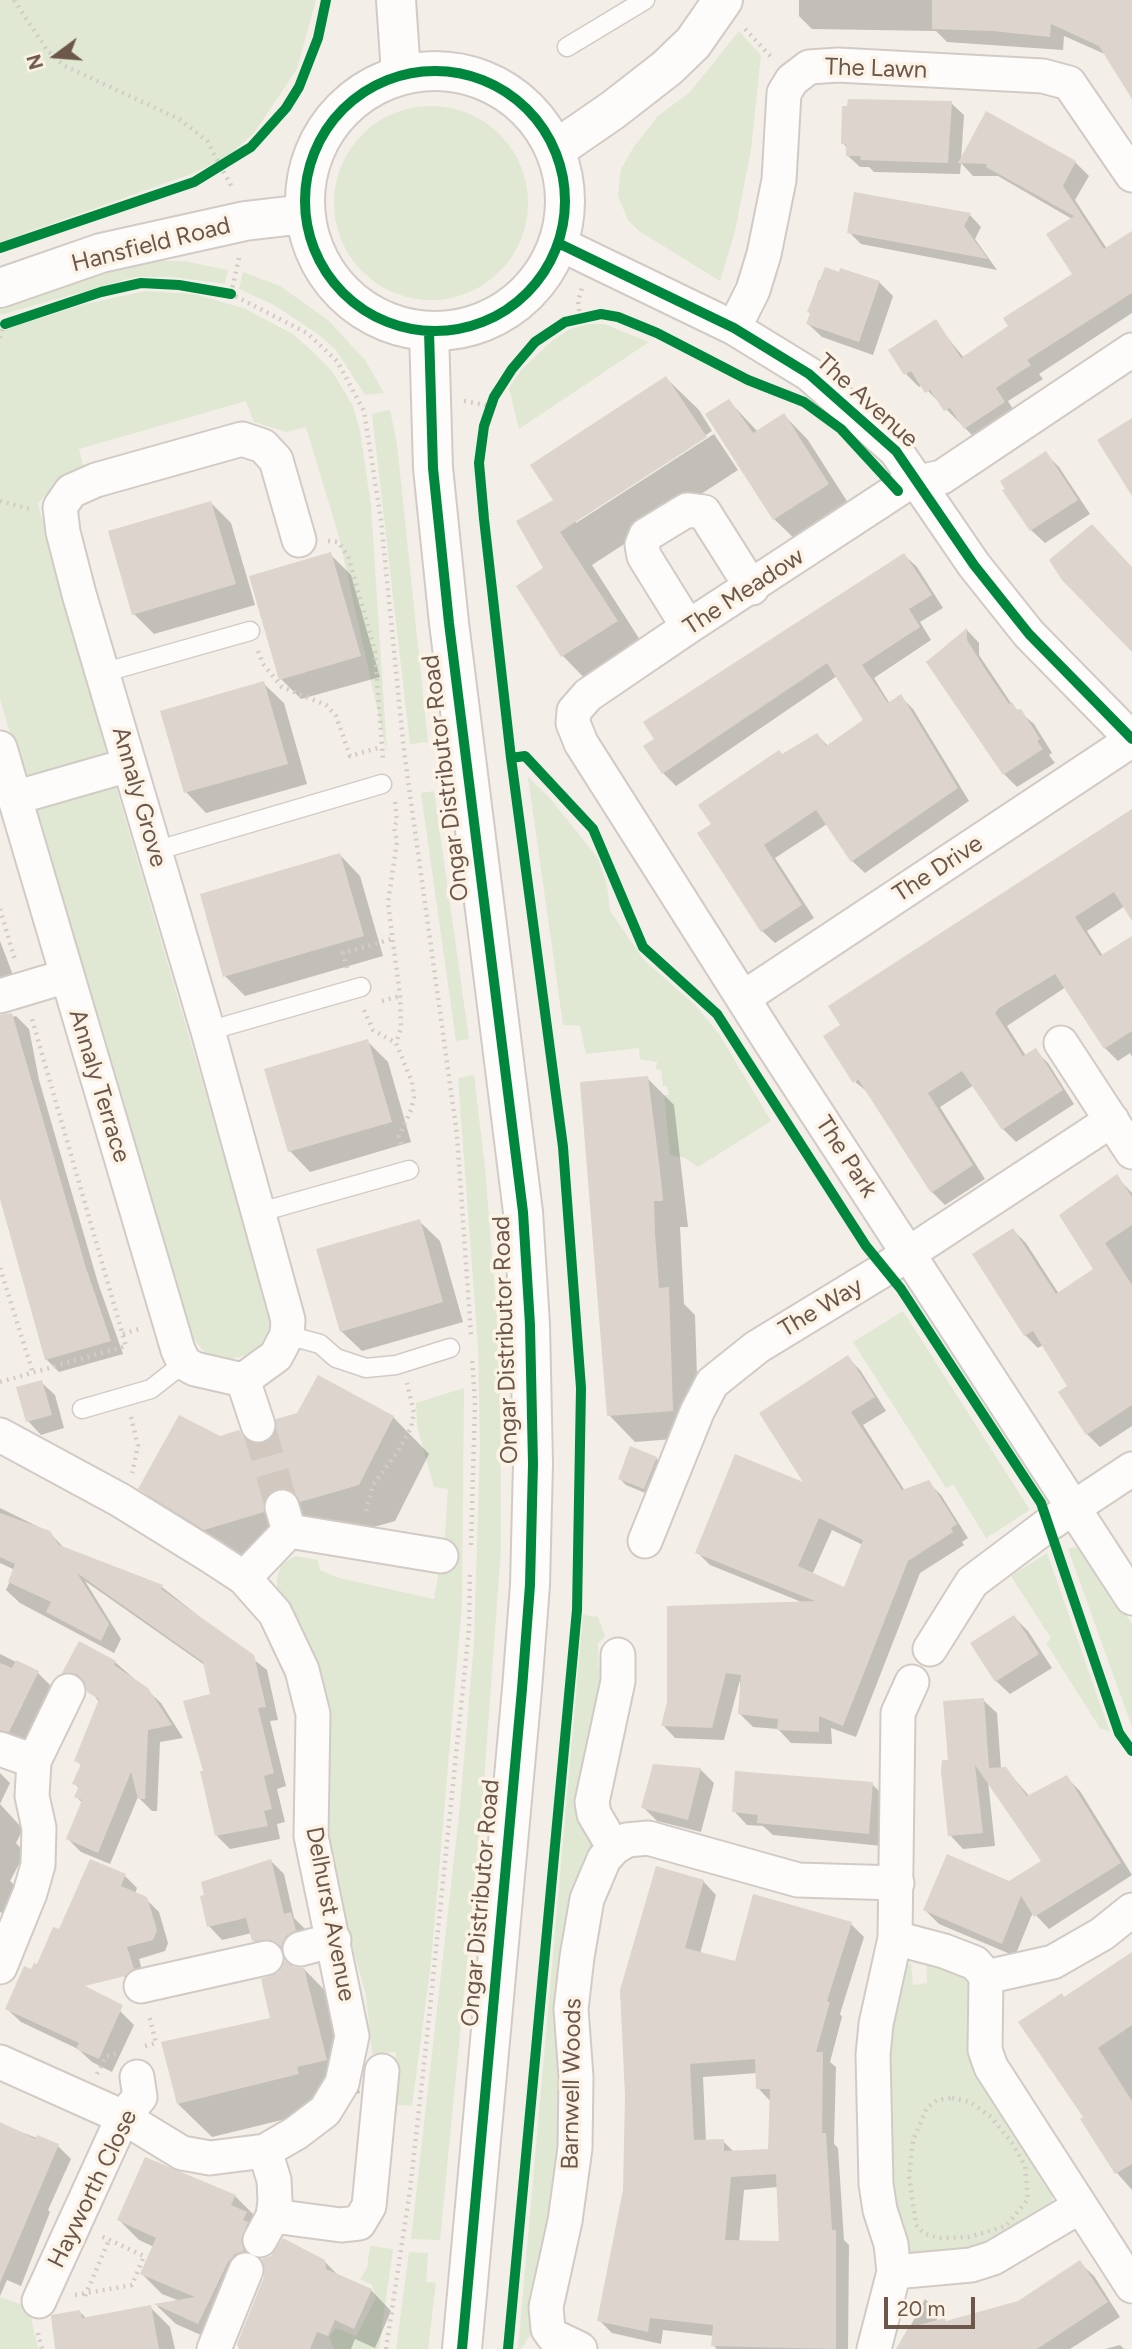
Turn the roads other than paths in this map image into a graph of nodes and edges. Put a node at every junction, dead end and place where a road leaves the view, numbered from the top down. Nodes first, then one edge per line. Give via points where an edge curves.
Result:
1 (396, 0) edge
2 (645, 0) edge
3 (722, 2) edge
4 (567, 47) dead end
5 (401, 74) junction
6 (555, 150) junction
7 (1132, 175) edge
8 (305, 214) junction
9 (558, 243) junction
10 (7, 311) edge
11 (734, 328) junction
12 (429, 331) junction
13 (1132, 351) edge
14 (920, 482) junction
15 (299, 540) dead end
16 (752, 588) junction
17 (688, 627) junction
18 (250, 631) road end
19 (102, 673) junction
20 (575, 711) joint
21 (1132, 739) edge
22 (0, 748) edge
23 (129, 765) junction
24 (382, 784) dead end
25 (14, 798) junction
26 (155, 851) junction
27 (67, 976) junction
28 (356, 989) road end
29 (11, 992) edge
30 (743, 998) junction
31 (208, 1031) junction
32 (1061, 1043) dead end
33 (1112, 1120) junction
34 (1132, 1152) edge
35 (408, 1170) road end
36 (257, 1213) junction
37 (909, 1252) junction
38 (287, 1335) junction
39 (450, 1348) dead end
40 (184, 1363) junction
41 (243, 1380) junction
42 (82, 1409) dead end
43 (257, 1425) tunnel mouth
44 (0, 1435) edge
45 (1132, 1469) edge
46 (1073, 1507) junction
47 (645, 1541) dead end
48 (461, 1556) road end
49 (244, 1578) junction
50 (1132, 1598) edge
51 (930, 1649) dead end
52 (618, 1656) dead end
53 (912, 1682) dead end
54 (68, 1691) dead end
55 (0, 1749) edge
56 (34, 1761) junction
57 (614, 1848) junction
58 (897, 1883) junction
59 (1132, 1910) edge
60 (895, 1938) junction
61 (334, 1940) junction
62 (300, 1949) dead end
63 (266, 1958) dead end
64 (0, 1967) edge
65 (986, 1977) junction
66 (141, 1986) dead end
67 (0, 2062) edge
68 (382, 2071) dead end
69 (137, 2077) dead end
70 (123, 2117) junction
71 (265, 2151) junction
72 (1079, 2207) junction
73 (246, 2270) dead end
74 (894, 2272) junction
75 (1132, 2286) edge
76 (49, 2308) road end
77 (556, 2345) edge
78 (214, 2349) edge
79 (462, 2349) edge
80 (874, 2349) edge

1 - 5 street
2 - 4 lane
3 - 6 street via 693,43 667,68
5 - 6 street via 432,70 486,80 535,117
5 - 8 street via 360,94 323,132 307,173
6 - 9 street via 565,198
7 - 11 street, The Lawn via 1069,82 1043,76 809,67 784,93 779,180 764,254
8 - 10 street, Hansfield Road via 245,221 101,253
8 - 12 street via 313,248 327,275 352,302 388,322
9 - 11 street, The Avenue
9 - 12 street via 539,279 522,298 470,327
11 - 14 street, The Avenue via 809,374 896,451
12 - 79 street, Ongar Distributor Road via 433,468 447,610 523,1212 533,1464 522,1689
13 - 14 street via 942,477
14 - 16 street, The Meadow via 905,485
14 - 21 street, The Avenue via 974,565 1029,634
15 - 19 street, Annaly Grove via 276,460 263,446 242,439 71,491 60,507 63,532
16 - 17 street, The Meadow
16 - 17 street via 704,512 687,510 646,535 642,545 644,556
17 - 20 street, The Meadow via 588,695
18 - 19 lane
19 - 23 street, Annaly Grove
20 - 30 street, The Park via 573,723 581,743
21 - 30 street, The Drive
22 - 25 street, Annaly Terrace
23 - 25 street
23 - 26 street, Annaly Grove
24 - 26 lane
25 - 27 street, Annaly Terrace
26 - 31 street, Annaly Grove
27 - 29 street
27 - 40 street, Annaly Terrace
28 - 31 lane
30 - 37 street, The Park
31 - 36 street, Annaly Grove
32 - 33 street
33 - 34 street
33 - 37 street, The Way
35 - 36 lane
36 - 38 street, Annaly Grove via 288,1320
37 - 46 street, The Park
37 - 47 street, The Way via 757,1347 712,1383
38 - 39 lane via 320,1343 336,1358 366,1368
38 - 41 street via 267,1366
40 - 41 street via 223,1378
40 - 42 lane via 151,1389
41 - 43 street
44 - 49 street, Delhurst Avenue via 120,1500
45 - 46 street
46 - 50 street, The Park
46 - 51 street via 972,1582
48 - 49 street via 360,1543 285,1519
49 - 61 street, Delhurst Avenue via 275,1613 307,1689 314,1745 311,1836
52 - 57 street via 618,1681 592,1802
53 - 58 street via 898,1713
54 - 56 street
55 - 56 street
56 - 64 street via 37,1865
57 - 58 street via 627,1840 648,1838 798,1880
57 - 77 street, Barnwell Woods via 604,1859 587,1899 577,1957 571,2009 575,2148 565,2221 547,2296 548,2329
58 - 60 street
59 - 65 street via 1102,1934 1053,1962
60 - 65 street via 975,1963
60 - 74 street via 873,2055 876,2185
61 - 62 street
61 - 71 street, Delhurst Avenue via 352,2036 342,2083 324,2110
63 - 66 street
65 - 72 street via 985,2050 991,2067
67 - 70 street, Delhurst Avenue
68 - 71 street via 369,2206 359,2223 267,2228 274,2180
69 - 70 street, Hayworth Close via 140,2097
70 - 71 street, Delhurst Avenue via 182,2153 210,2158
70 - 76 street, Hayworth Close via 74,2224
72 - 74 street via 993,2258 971,2265
72 - 75 street
73 - 78 street
74 - 80 street

